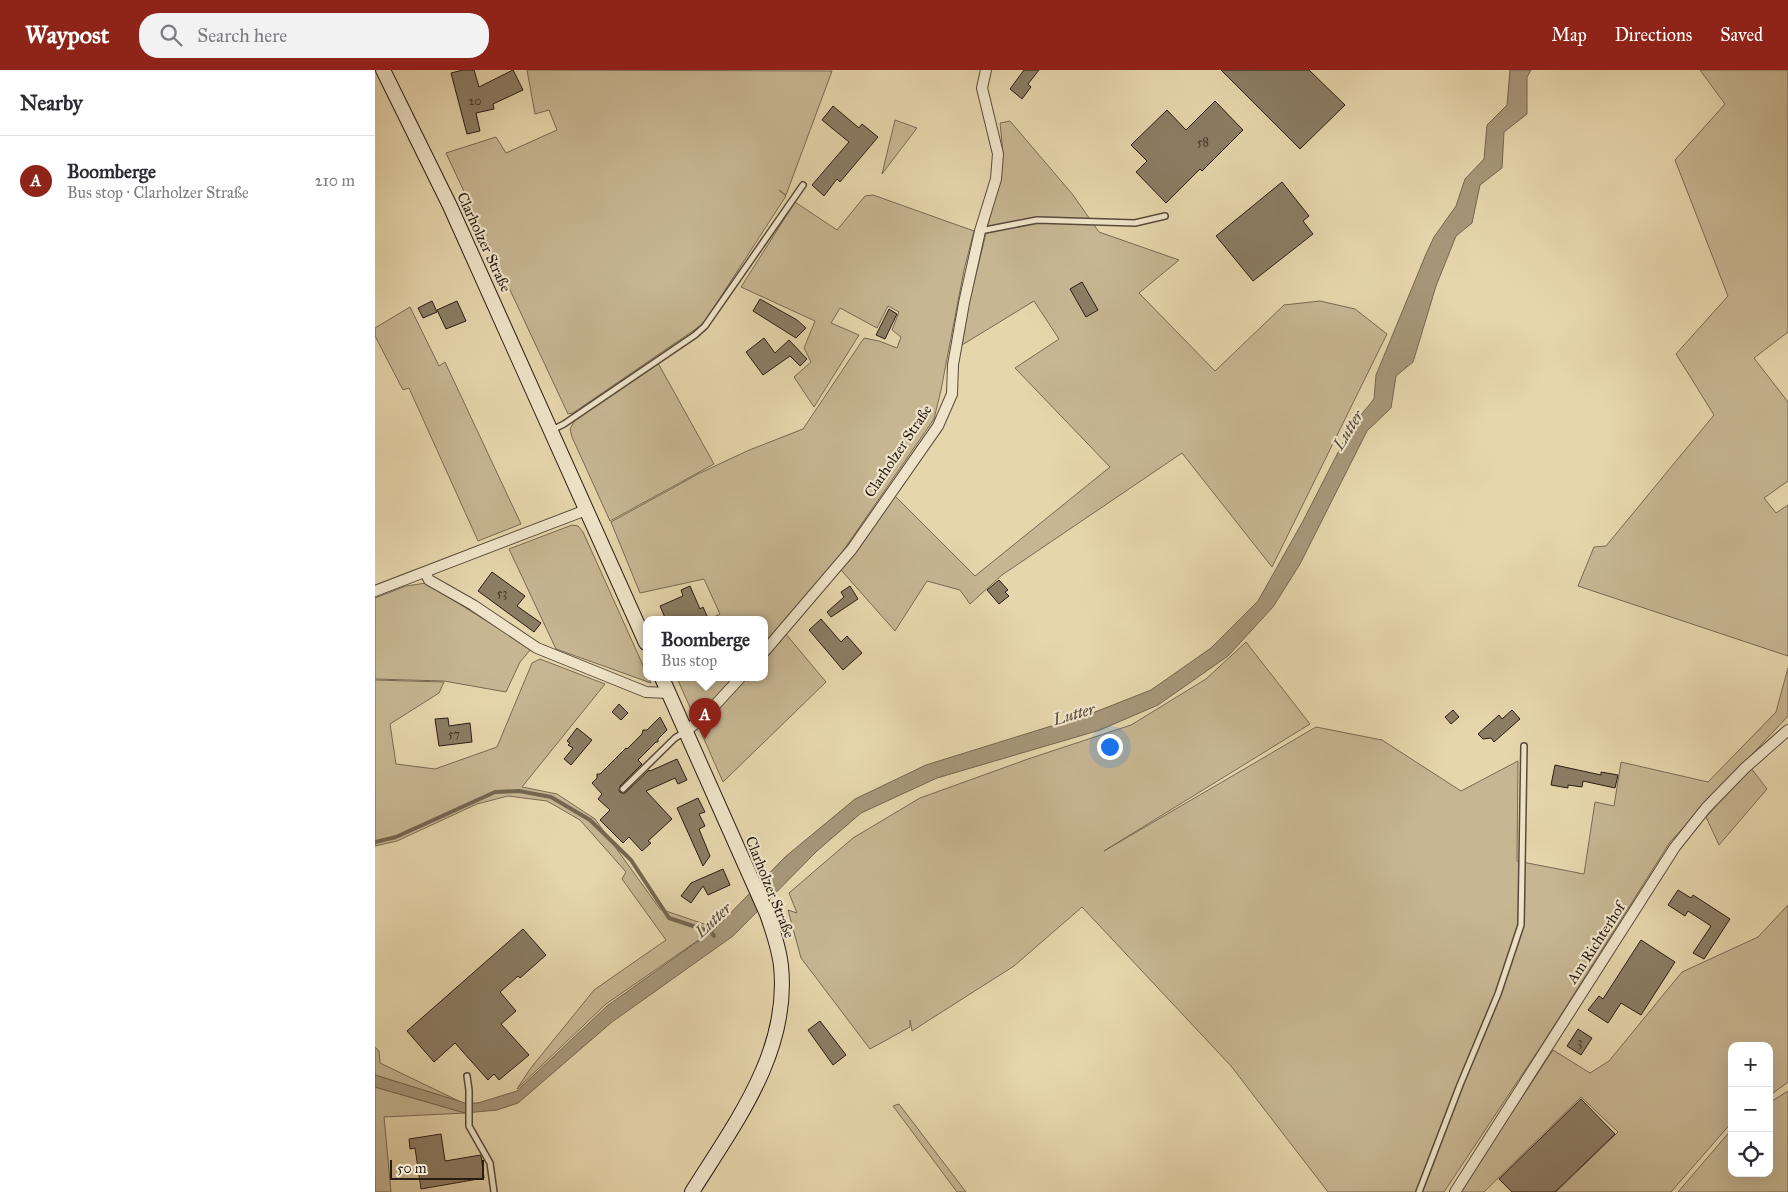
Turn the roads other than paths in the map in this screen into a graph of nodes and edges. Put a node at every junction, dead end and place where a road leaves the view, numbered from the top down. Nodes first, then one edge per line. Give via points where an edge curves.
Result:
1 (383, 70) edge
2 (986, 70) edge
3 (803, 185) dead end
4 (1165, 216) dead end
5 (980, 231) junction
6 (551, 431) junction
7 (586, 510) junction
8 (425, 572) junction
9 (375, 591) edge
10 (643, 636) edge
11 (768, 647) edge
12 (663, 681) edge
13 (737, 681) edge
14 (668, 693) junction
15 (1788, 730) edge
16 (685, 731) junction
17 (1524, 746) dead end
18 (623, 789) dead end
19 (467, 1076) dead end
20 (494, 1192) edge
21 (692, 1192) edge
22 (1419, 1192) edge
23 (1455, 1192) edge

1 - 6 street, Clarholzer Straße via 454,215
2 - 5 street, Clarholzer Straße via 982,88 998,154 996,179
3 - 6 lane via 705,326
4 - 5 lane via 1135,223 1037,220
5 - 11 street, Clarholzer Straße via 953,365 952,394 939,426 852,549
6 - 7 street, Clarholzer Straße
7 - 8 street
7 - 10 street, Clarholzer Straße
8 - 9 street
8 - 14 street via 429,580 537,648 646,692
12 - 14 street, Clarholzer Straße
13 - 16 street via 706,715
14 - 16 street, Clarholzer Straße
15 - 23 street, Am Richterhof via 1706,808 1675,847
16 - 18 lane
16 - 21 street, Clarholzer Straße via 767,914 781,965 782,992 781,1014 773,1046 760,1079
17 - 22 lane via 1521,925 1499,994
19 - 20 lane via 469,1126 490,1163

